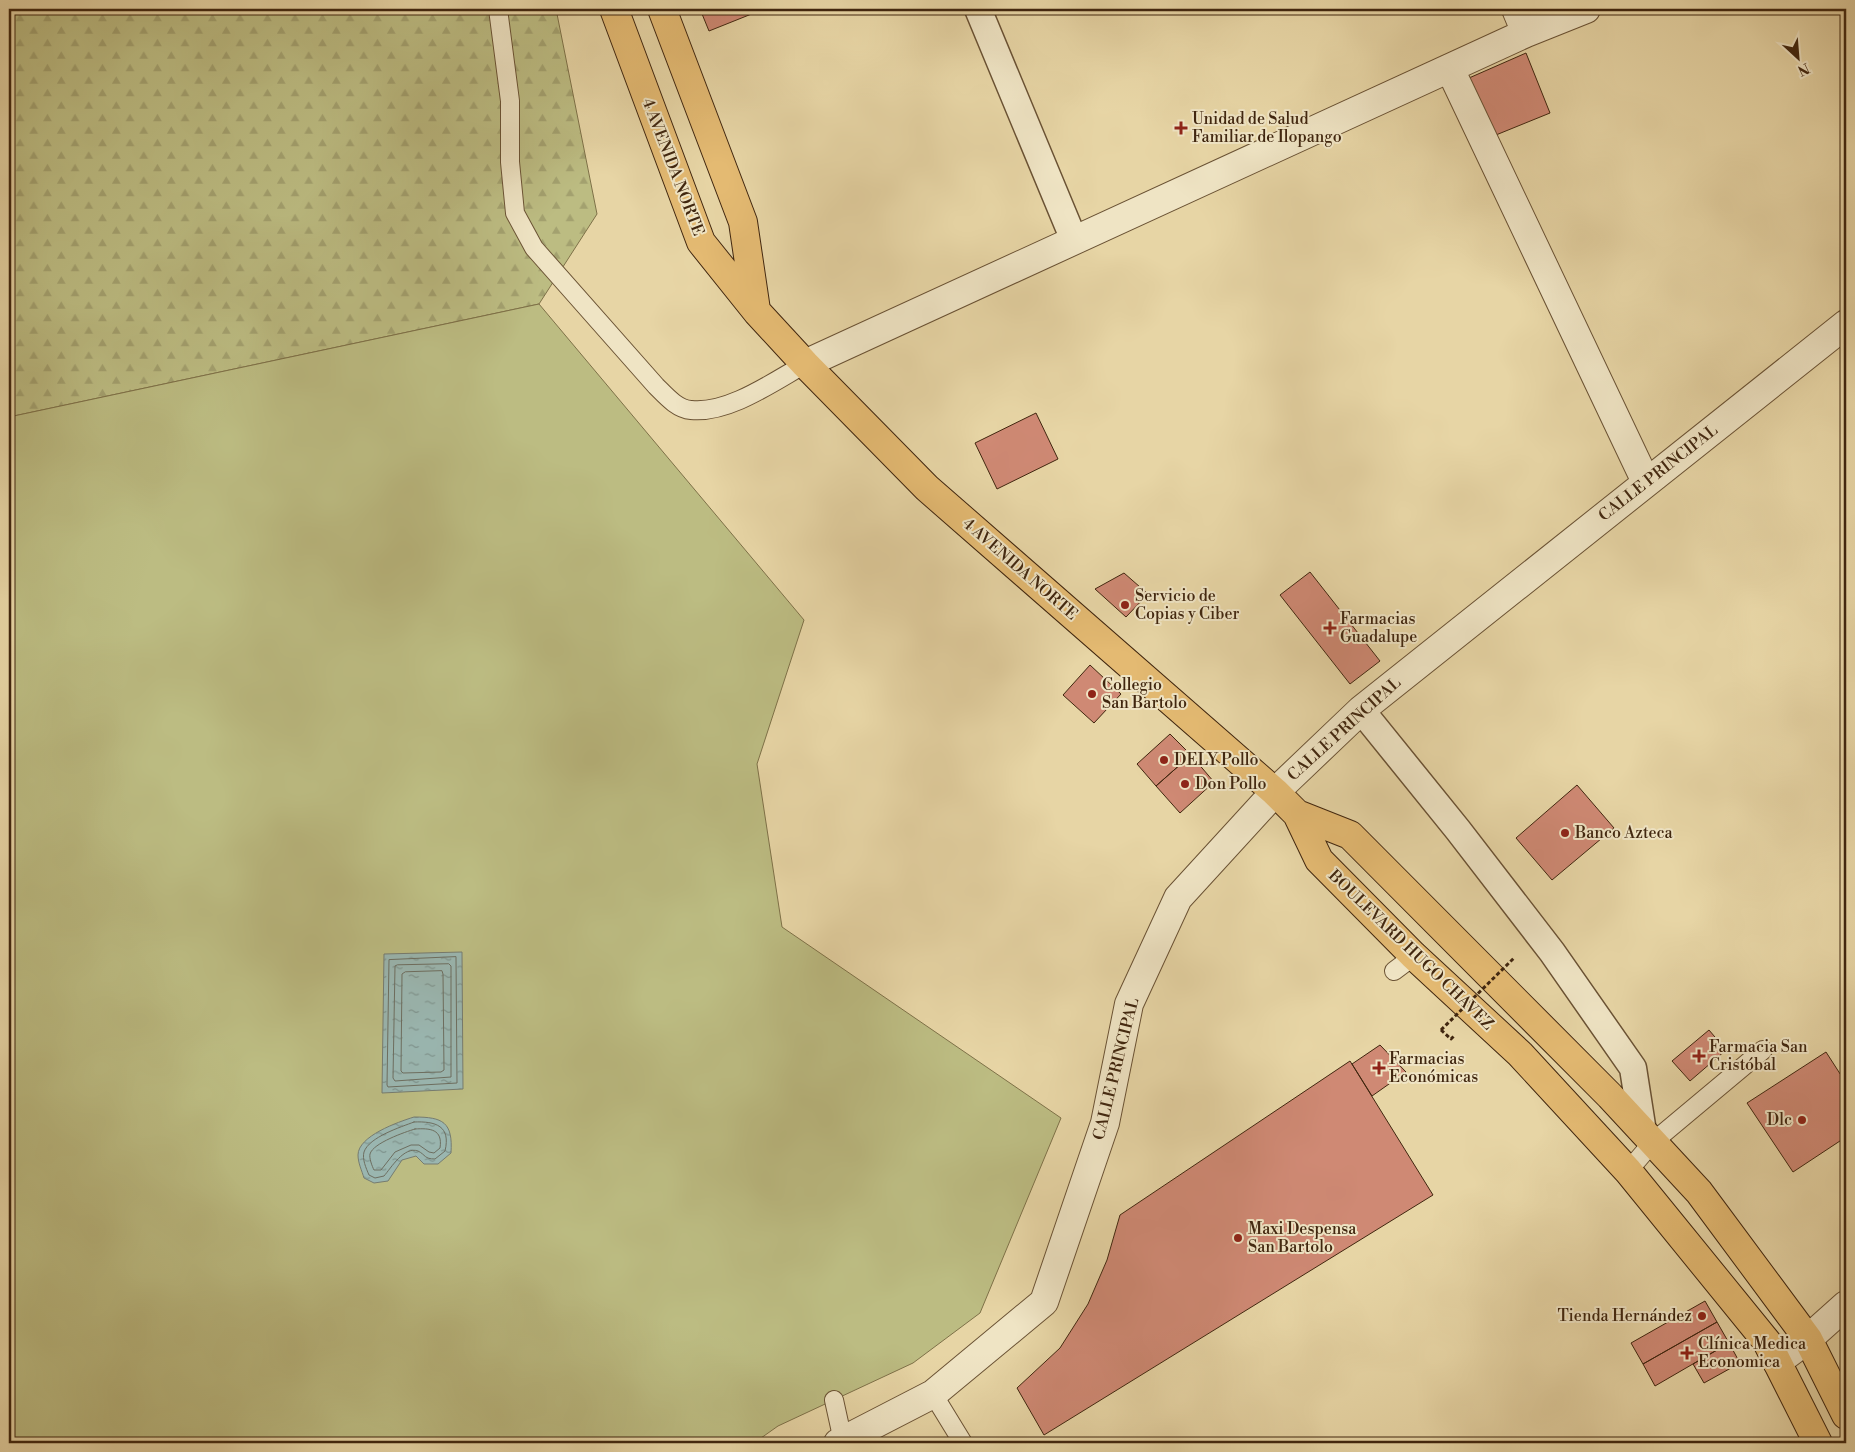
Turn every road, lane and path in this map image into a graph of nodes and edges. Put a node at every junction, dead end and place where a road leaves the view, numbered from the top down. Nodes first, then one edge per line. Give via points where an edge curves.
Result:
1 (498, 9) edge
2 (614, 9) edge
3 (662, 9) edge
4 (978, 9) edge
5 (1586, 9) edge
6 (1521, 21) edge
7 (1450, 69) junction
8 (1074, 240) junction
9 (756, 312) junction
10 (1846, 324) edge
11 (804, 364) junction
12 (1646, 482) junction
13 (1361, 710) junction
14 (1275, 792) junction
15 (1297, 814) junction
16 (1515, 957) dead end
17 (1441, 1030) dead end
18 (1763, 1050) dead end
19 (1648, 1137) junction
20 (1628, 1171) junction
21 (1846, 1305) edge
22 (1808, 1339) junction
23 (1777, 1362) junction
24 (933, 1394) junction
25 (834, 1400) dead end
26 (1846, 1415) edge
27 (841, 1442) edge
28 (963, 1443) edge
29 (1818, 1443) edge

1 - 11 lane via 510,100 510,162 515,213 534,248 656,386 671,401 690,410 715,409 743,398
2 - 9 main road, 4 AVENIDA NORTE via 702,242
3 - 9 main road via 743,222
4 - 8 street
5 - 6 street
6 - 7 street
7 - 8 street
7 - 12 street
8 - 11 street
9 - 11 main road, 4 AVENIDA NORTE
10 - 12 street, CALLE PRINCIPAL
11 - 14 main road, 4 AVENIDA NORTE via 927,488
12 - 13 street, CALLE PRINCIPAL
13 - 14 street, CALLE PRINCIPAL
13 - 19 street via 1552,952 1632,1068
14 - 15 main road, 4 AVENIDA NORTE
14 - 24 street, CALLE PRINCIPAL via 1178,898 1129,1004 1105,1123 1044,1302
15 - 19 main road via 1350,835
15 - 20 main road, BOULEVARD HUGO CHAVEZ via 1319,860 1404,963 1520,1054
16 - 17 path, bridge
18 - 19 lane
19 - 20 lane
19 - 22 main road via 1698,1192
20 - 23 main road, BOULEVARD HUGO CHAVEZ via 1767,1342
21 - 22 street
22 - 23 street
22 - 26 main road
23 - 29 main road, BOULEVARD HUGO CHAVEZ
24 - 27 street, CALLE PRINCIPAL
24 - 28 lane
25 - 27 lane

